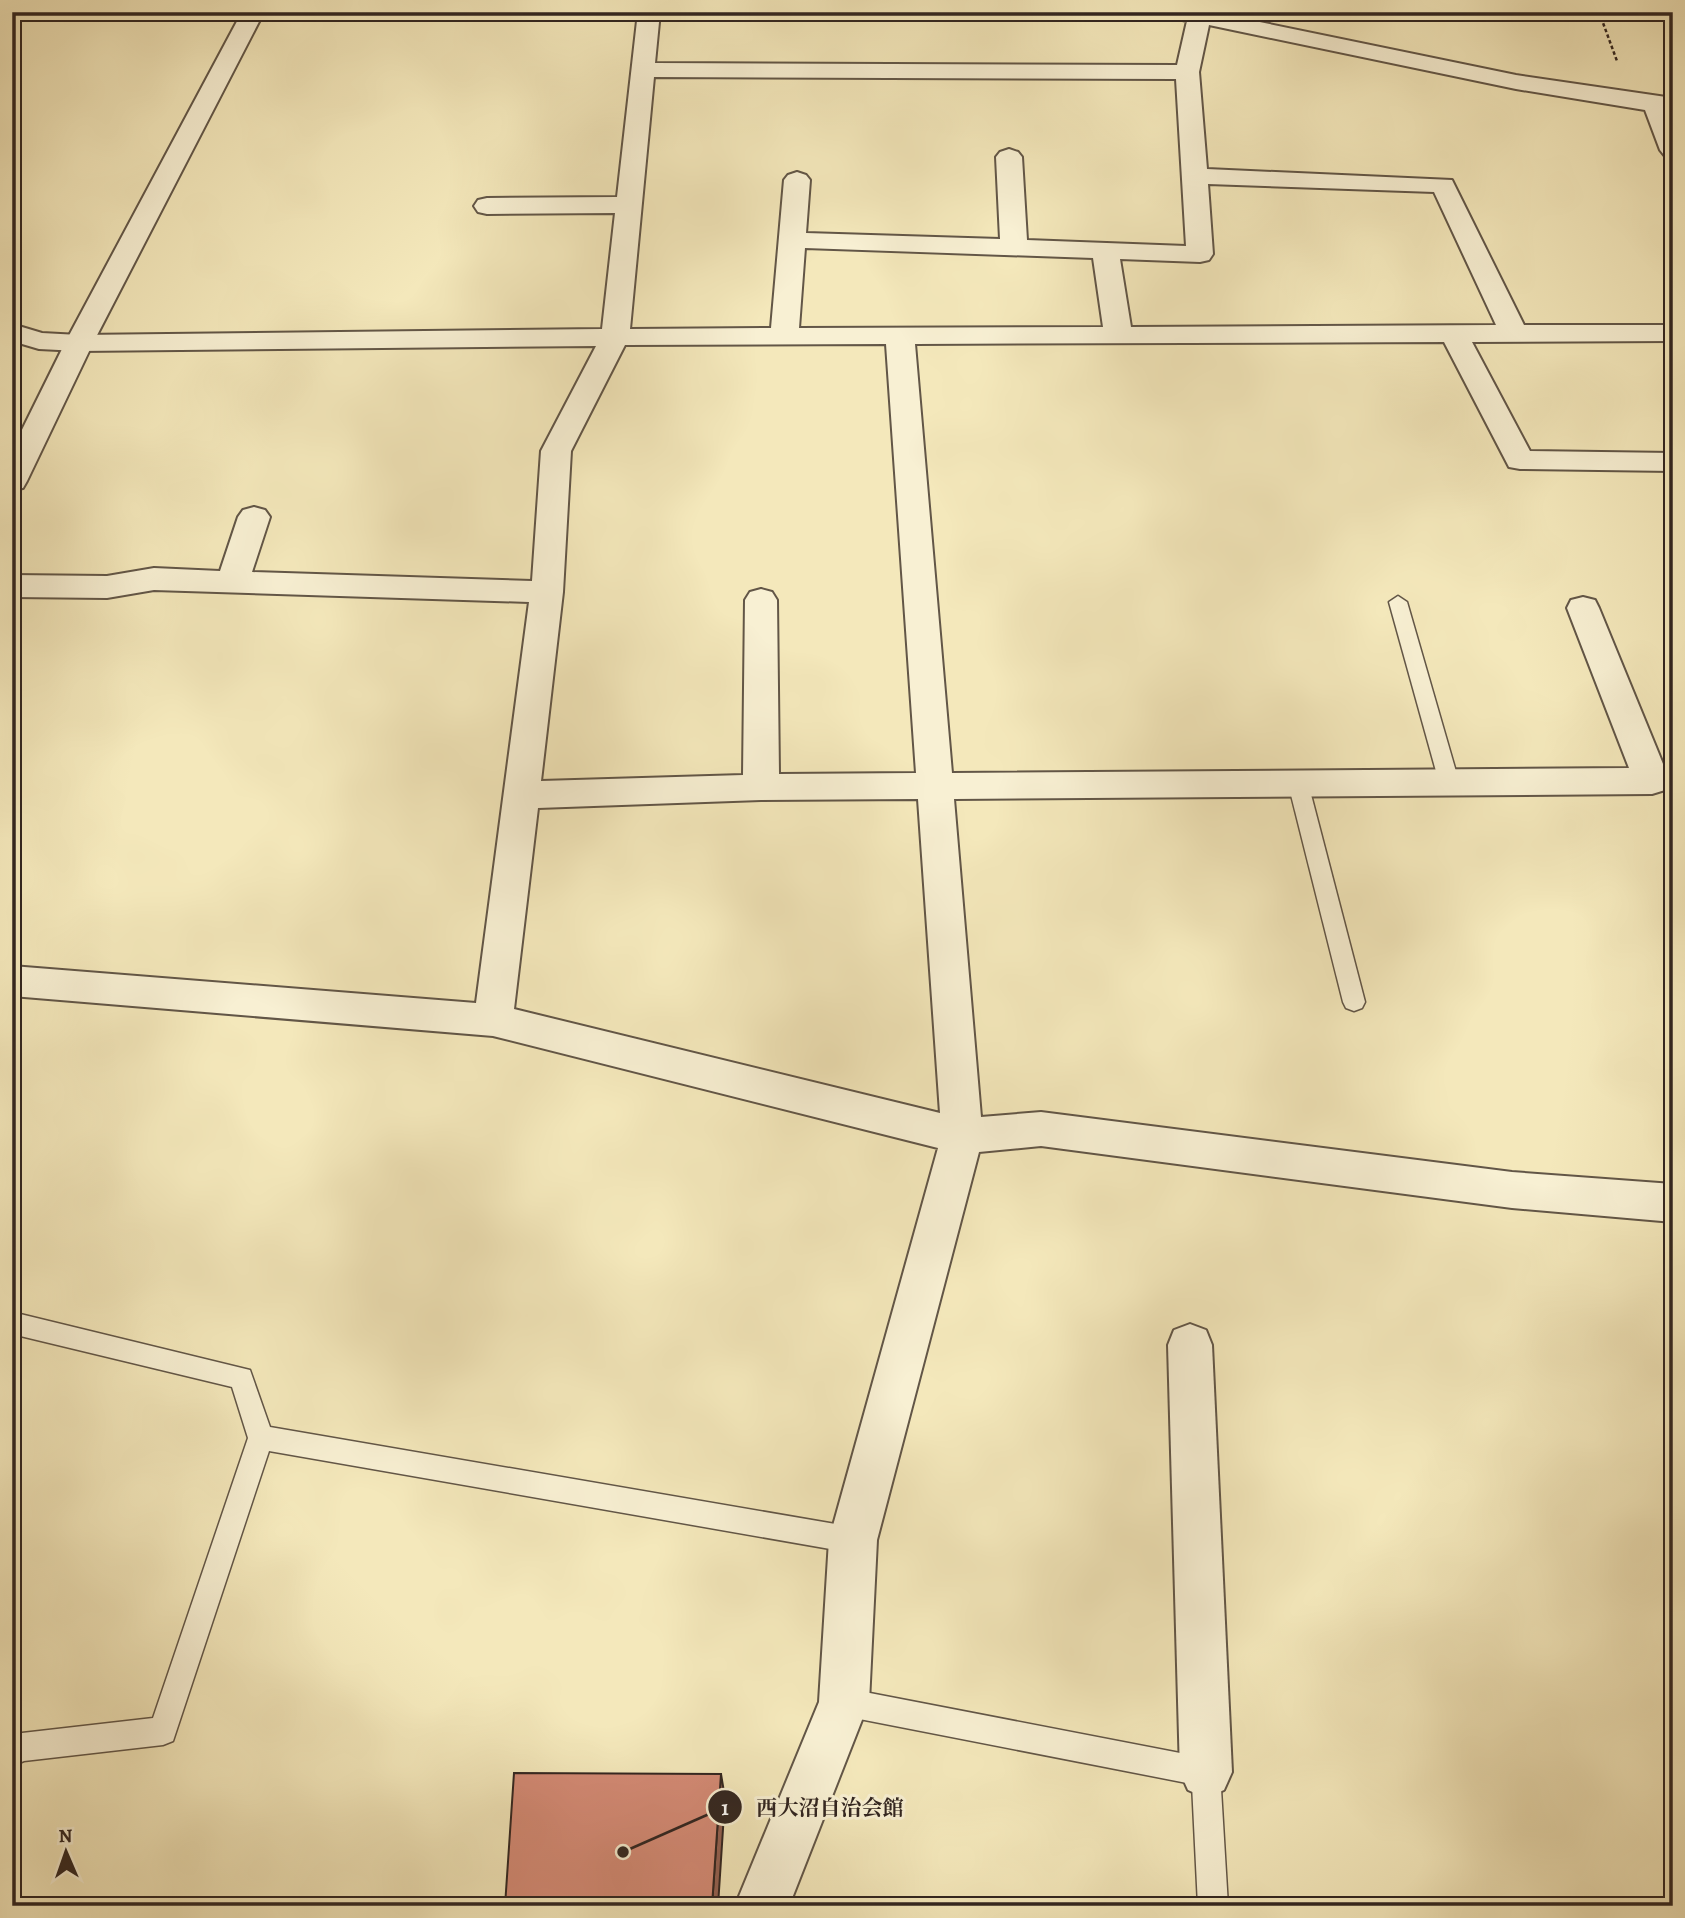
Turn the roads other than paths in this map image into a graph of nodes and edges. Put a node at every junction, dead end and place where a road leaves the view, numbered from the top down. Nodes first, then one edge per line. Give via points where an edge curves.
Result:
1 (253, 12) edge
2 (649, 12) edge
3 (1188, 15) edge
4 (642, 70) junction
5 (1187, 72) junction
6 (1664, 104) edge
7 (1673, 150) edge
8 (1009, 157) dead end
9 (1195, 176) junction
10 (797, 180) dead end
11 (628, 205) junction
12 (487, 206) dead end
13 (792, 240) junction
14 (1014, 247) junction
15 (1105, 251) junction
16 (12, 332) edge
17 (1673, 333) edge
18 (1454, 334) junction
19 (1514, 334) junction
20 (1119, 336) junction
21 (615, 337) junction
22 (783, 337) junction
23 (900, 337) junction
24 (79, 342) junction
25 (1673, 462) edge
26 (12, 481) edge
27 (254, 517) dead end
28 (233, 581) junction
29 (12, 586) edge
30 (547, 592) junction
31 (761, 600) dead end
32 (1398, 602) dead end
33 (1583, 608) dead end
34 (1663, 781) edge
35 (1449, 782) junction
36 (1298, 783) junction
37 (935, 786) junction
38 (761, 787) junction
39 (521, 795) junction
40 (12, 981) edge
41 (1354, 1002) dead end
42 (493, 1020) junction
43 (962, 1136) junction
44 (1673, 1203) edge
45 (12, 1323) edge
46 (1190, 1345) dead end
47 (261, 1438) junction
48 (853, 1540) junction
49 (844, 1702) junction
50 (12, 1752) edge
51 (1206, 1772) junction
52 (762, 1906) edge
53 (1213, 1906) edge

1 - 24 street
2 - 4 street
3 - 5 street
3 - 6 street via 1516,82
4 - 5 street
4 - 11 street
5 - 9 street
6 - 7 street
8 - 14 street
9 - 15 street via 1200,254
9 - 19 street via 1443,185
10 - 13 street
11 - 12 street
11 - 21 street
13 - 14 street
13 - 22 street
14 - 15 street
15 - 20 street
16 - 24 street via 39,341
17 - 19 street
18 - 19 street
18 - 20 street
18 - 25 street via 1520,460
20 - 23 street
21 - 22 street
21 - 24 street
21 - 30 street via 556,451
22 - 23 street
23 - 37 street
24 - 26 street
27 - 28 street
28 - 29 street via 154,579 107,587
28 - 30 street
30 - 39 street
31 - 38 street
32 - 35 lane
33 - 34 street
34 - 35 street
35 - 36 street
36 - 37 street
36 - 41 lane
37 - 38 street
37 - 43 street
38 - 39 street
39 - 42 street
40 - 42 street
42 - 43 street
43 - 44 street via 1041,1129 1512,1190
43 - 48 street
45 - 47 lane via 241,1378
46 - 51 street
47 - 48 lane
47 - 50 lane via 163,1731 22,1746
48 - 49 street
49 - 51 lane
49 - 52 street
51 - 53 lane

